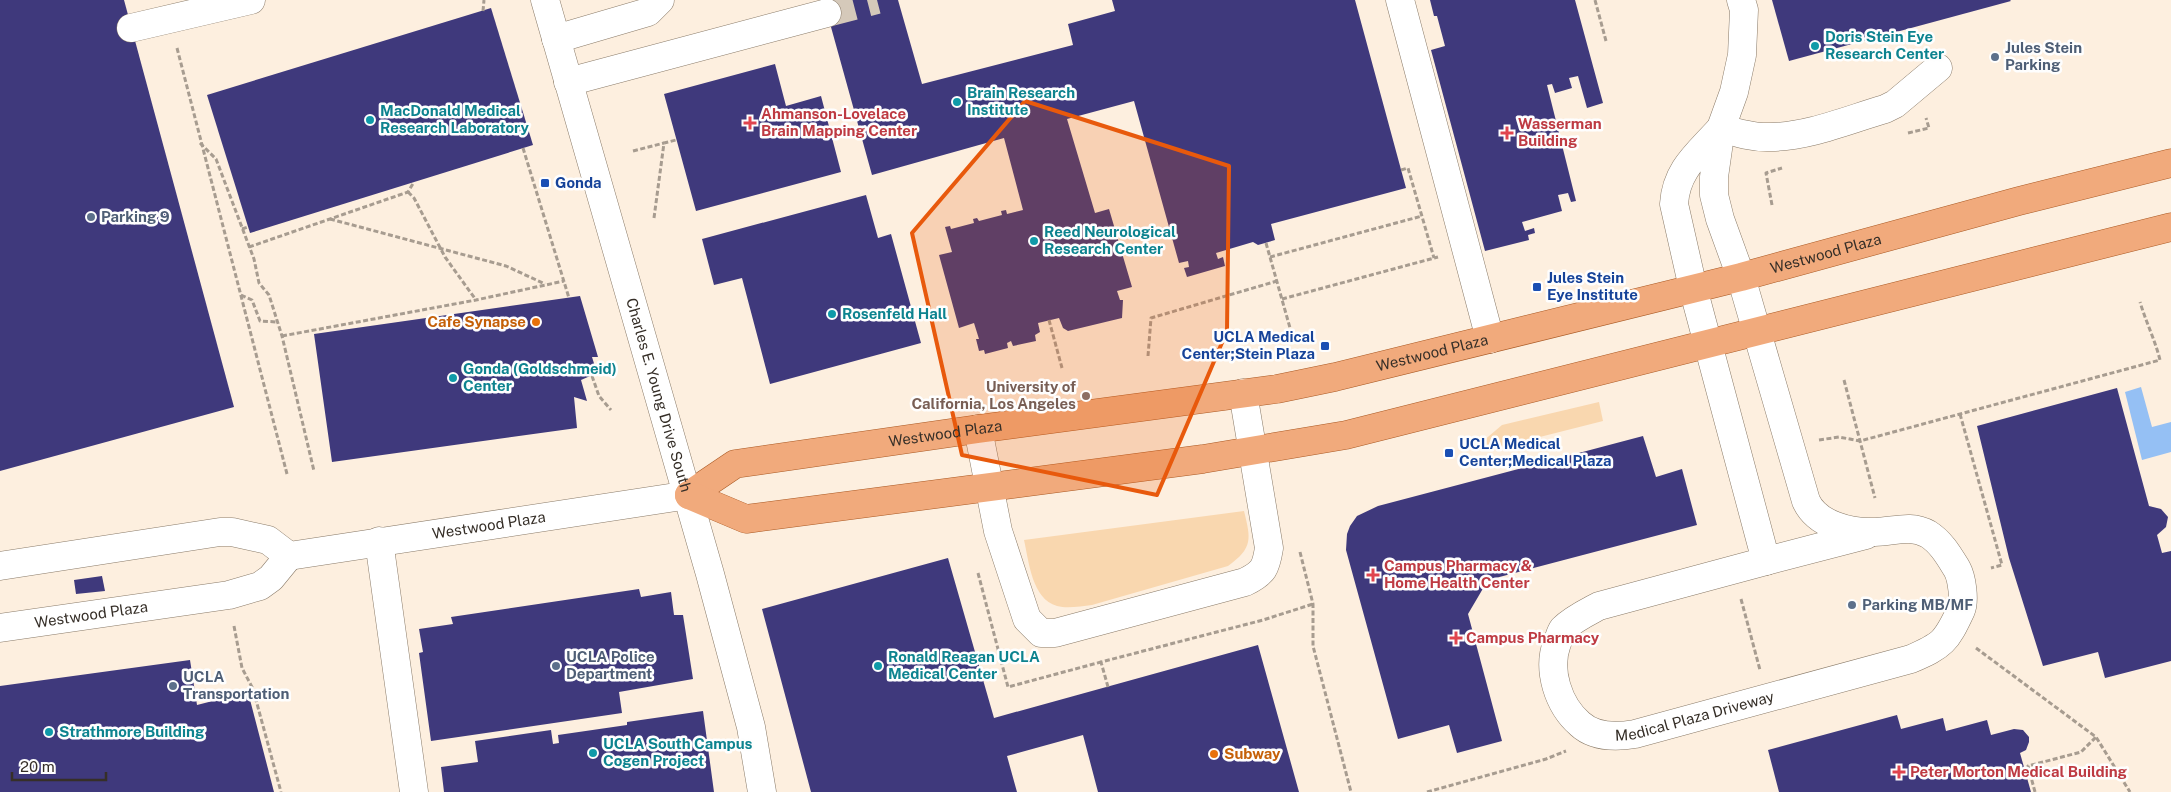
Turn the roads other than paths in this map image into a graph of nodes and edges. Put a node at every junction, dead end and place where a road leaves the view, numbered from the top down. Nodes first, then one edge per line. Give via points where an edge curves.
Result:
1 (250, 0) edge
2 (545, 0) edge
3 (660, 0) edge
4 (1400, 0) edge
5 (1741, 0) edge
6 (827, 13) tunnel mouth
7 (131, 28) dead end
8 (556, 39) junction
9 (1938, 68) dead end
10 (568, 82) junction
11 (1721, 128) junction
12 (2171, 163) edge
13 (2171, 227) edge
14 (1741, 277) junction
15 (1693, 288) junction
16 (1756, 332) junction
17 (1490, 339) junction
18 (1708, 344) junction
19 (1243, 393) junction
20 (978, 429) junction
21 (1252, 452) junction
22 (989, 486) junction
23 (689, 494) junction
24 (1875, 532) junction
25 (380, 541) junction
26 (289, 556) junction
27 (1766, 561) junction
28 (0, 566) edge
29 (0, 628) edge
30 (414, 792) edge
31 (762, 792) edge

1 - 7 street
2 - 8 street, Charles E. Young Drive South
3 - 8 street via 648,12
4 - 17 street
5 - 11 street via 1744,10 1742,56
6 - 10 street
8 - 10 street, Charles E. Young Drive South
9 - 11 street via 1885,109 1795,135 1770,138
10 - 23 street, Charles E. Young Drive South
11 - 14 street, Medical Plaza Driveway via 1714,195
11 - 15 street via 1682,171 1675,192 1674,204
12 - 14 main road, Westwood Plaza
13 - 16 main road
14 - 15 main road, Westwood Plaza
14 - 16 street, Medical Plaza Driveway
15 - 17 main road, Westwood Plaza
15 - 18 street
16 - 18 main road
16 - 24 street, Medical Plaza Driveway via 1810,510 1821,521 1841,528
17 - 19 main road, Westwood Plaza via 1335,377
18 - 21 main road via 1346,435
18 - 27 street
19 - 20 main road, Westwood Plaza
19 - 21 street
20 - 22 street
20 - 23 main road, Westwood Plaza via 735,464
21 - 22 main road
21 - 22 street via 1269,548 1266,566 1256,576 1246,582 1054,633 1040,633 1027,619 998,530
22 - 23 main road via 746,519
23 - 25 street, Westwood Plaza
23 - 31 street, Charles E. Young Drive South via 751,727
24 - 27 street, Medical Plaza Driveway
24 - 27 street, Medical Plaza Driveway via 1905,528 1927,534 1945,550 1959,573 1963,606 1951,631 1937,648 1911,659 1635,734 1599,733 1581,725 1567,710 1558,692 1553,655 1562,630 1580,616 1599,606
25 - 26 street, Westwood Plaza
25 - 30 street
26 - 28 street via 268,540 220,532
26 - 29 street, Westwood Plaza via 260,586 229,595

